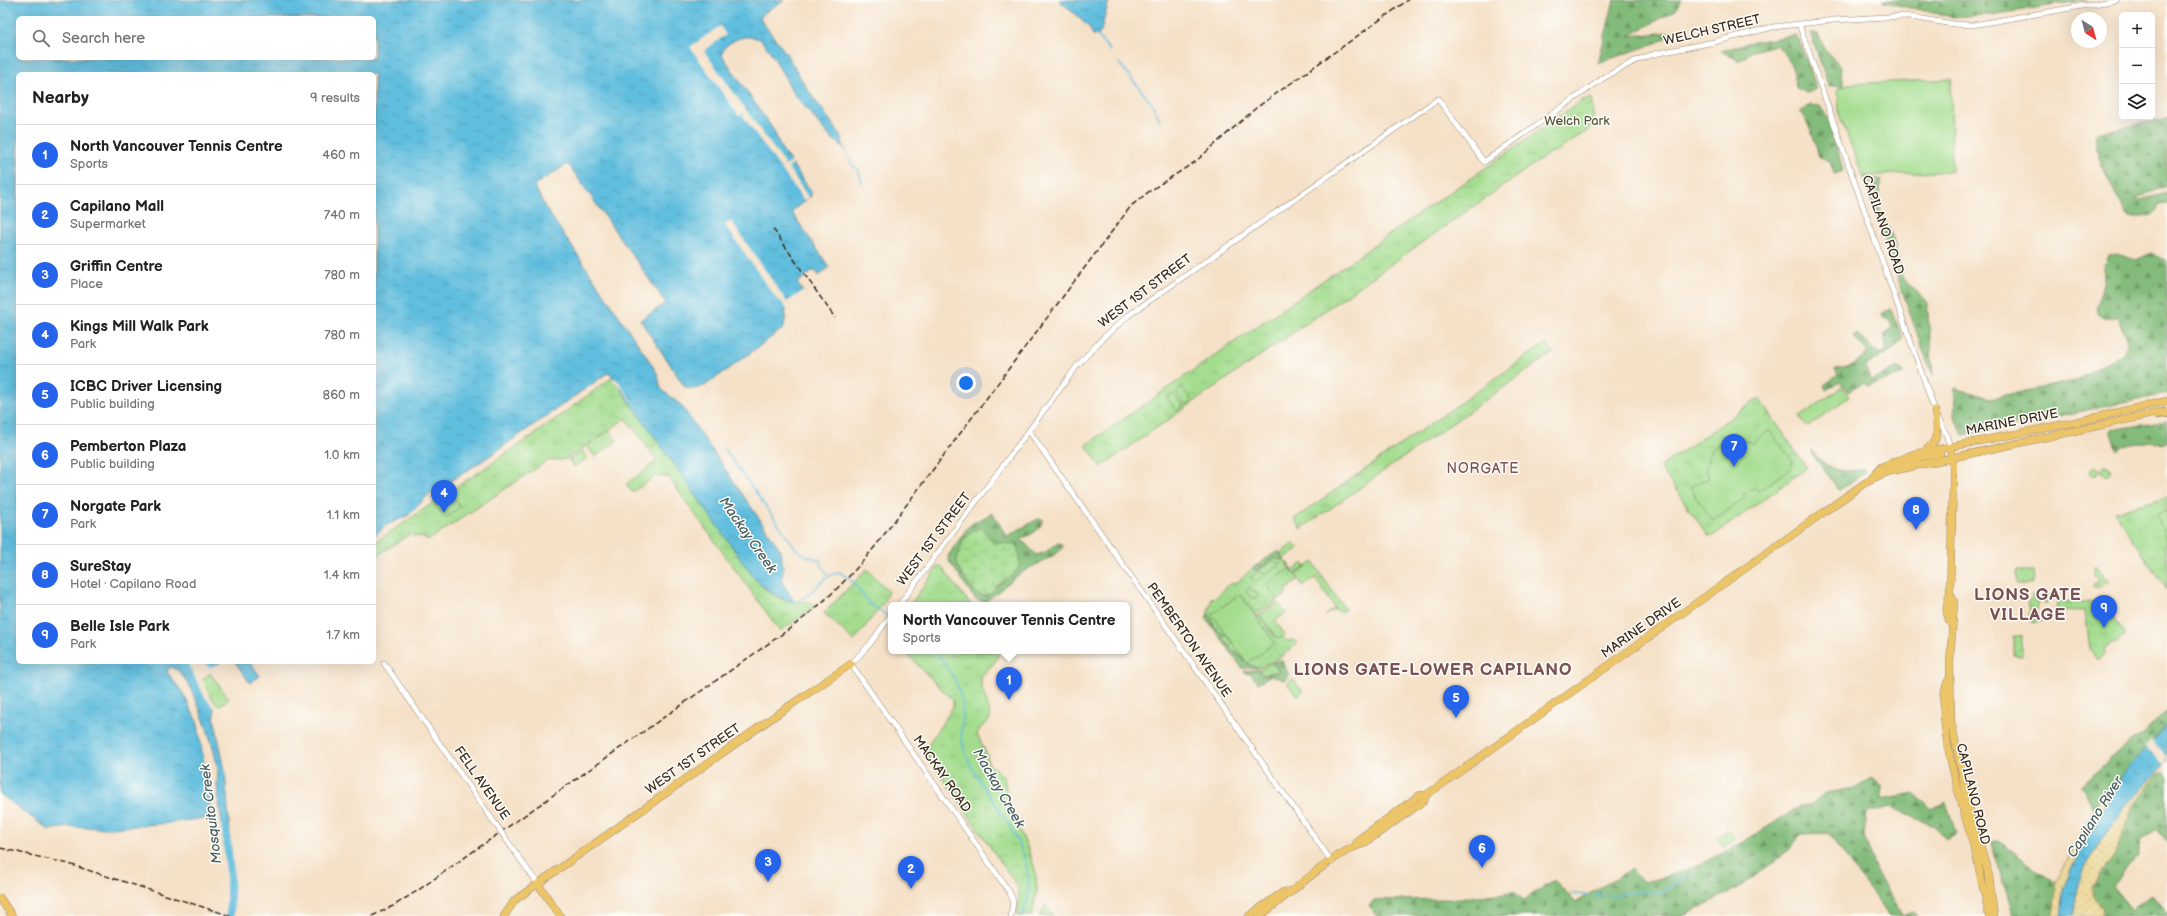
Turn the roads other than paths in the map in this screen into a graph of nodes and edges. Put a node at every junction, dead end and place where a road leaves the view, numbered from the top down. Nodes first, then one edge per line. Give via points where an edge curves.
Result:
1 (2117, 0) edge
2 (1799, 24) junction
3 (1438, 99) joint
4 (2167, 401) edge
5 (1934, 411) junction
6 (2167, 411) edge
7 (2157, 414) joint
8 (1029, 431) junction
9 (1950, 447) junction
10 (1924, 451) junction
11 (1952, 459) junction
12 (1887, 472) junction
13 (1869, 480) junction
14 (1950, 593) junction
15 (901, 602) edge
16 (888, 619) edge
17 (1951, 624) junction
18 (384, 663) dead end
19 (851, 664) junction
20 (1950, 678) junction
21 (1946, 737) junction
22 (1962, 776) junction
23 (1332, 862) junction
24 (538, 884) junction
25 (1292, 891) junction
26 (0, 898) edge
27 (12, 916) edge
28 (504, 916) edge
29 (560, 916) edge
30 (1011, 916) edge
31 (1249, 916) edge
32 (1260, 916) edge
33 (1989, 916) edge
34 (1994, 916) edge

1 - 2 street, WELCH STREET via 1973,25 1898,15
2 - 3 street, WELCH STREET via 1773,27 1714,42 1668,50 1634,61 1605,77 1484,162
2 - 5 street, CAPILANO ROAD
3 - 8 street, WEST 1ST STREET via 1120,323 1083,359
4 - 9 main road, MARINE DRIVE
5 - 9 street, CAPILANO ROAD
5 - 10 main road via 1938,430 1934,444
6 - 7 highway
7 - 11 main road, MARINE DRIVE
8 - 15 street, WEST 1ST STREET
8 - 23 street, PEMBERTON AVENUE
9 - 10 main road, MARINE DRIVE
9 - 11 main road, CAPILANO ROAD
9 - 12 main road via 1940,453 1899,464
10 - 13 main road, MARINE DRIVE via 1905,456 1881,468
11 - 12 main road, MARINE DRIVE
11 - 14 main road, CAPILANO ROAD
12 - 13 main road, MARINE DRIVE
13 - 23 main road, MARINE DRIVE via 1426,794 1424,801 1363,844 1355,846
14 - 17 main road, CAPILANO ROAD via 1954,601
14 - 17 main road, CAPILANO ROAD via 1946,616
16 - 19 street, WEST 1ST STREET
17 - 20 main road, CAPILANO ROAD
18 - 24 street, FELL AVENUE, bridge
19 - 24 main road, WEST 1ST STREET
19 - 30 street, MACKAY ROAD via 978,844 1012,897
20 - 21 main road, CAPILANO ROAD via 1946,684 1943,707
20 - 22 main road, CAPILANO ROAD via 1951,721
21 - 22 main road via 1950,741 1958,771
21 - 33 main road, CAPILANO ROAD
22 - 34 main road, CAPILANO ROAD via 1989,876
23 - 25 main road, MARINE DRIVE
24 - 28 main road, WEST 1ST STREET via 512,904
24 - 29 main road, FELL AVENUE
25 - 31 main road, MARINE DRIVE via 1282,892
25 - 32 main road, MARINE DRIVE
26 - 27 main road

